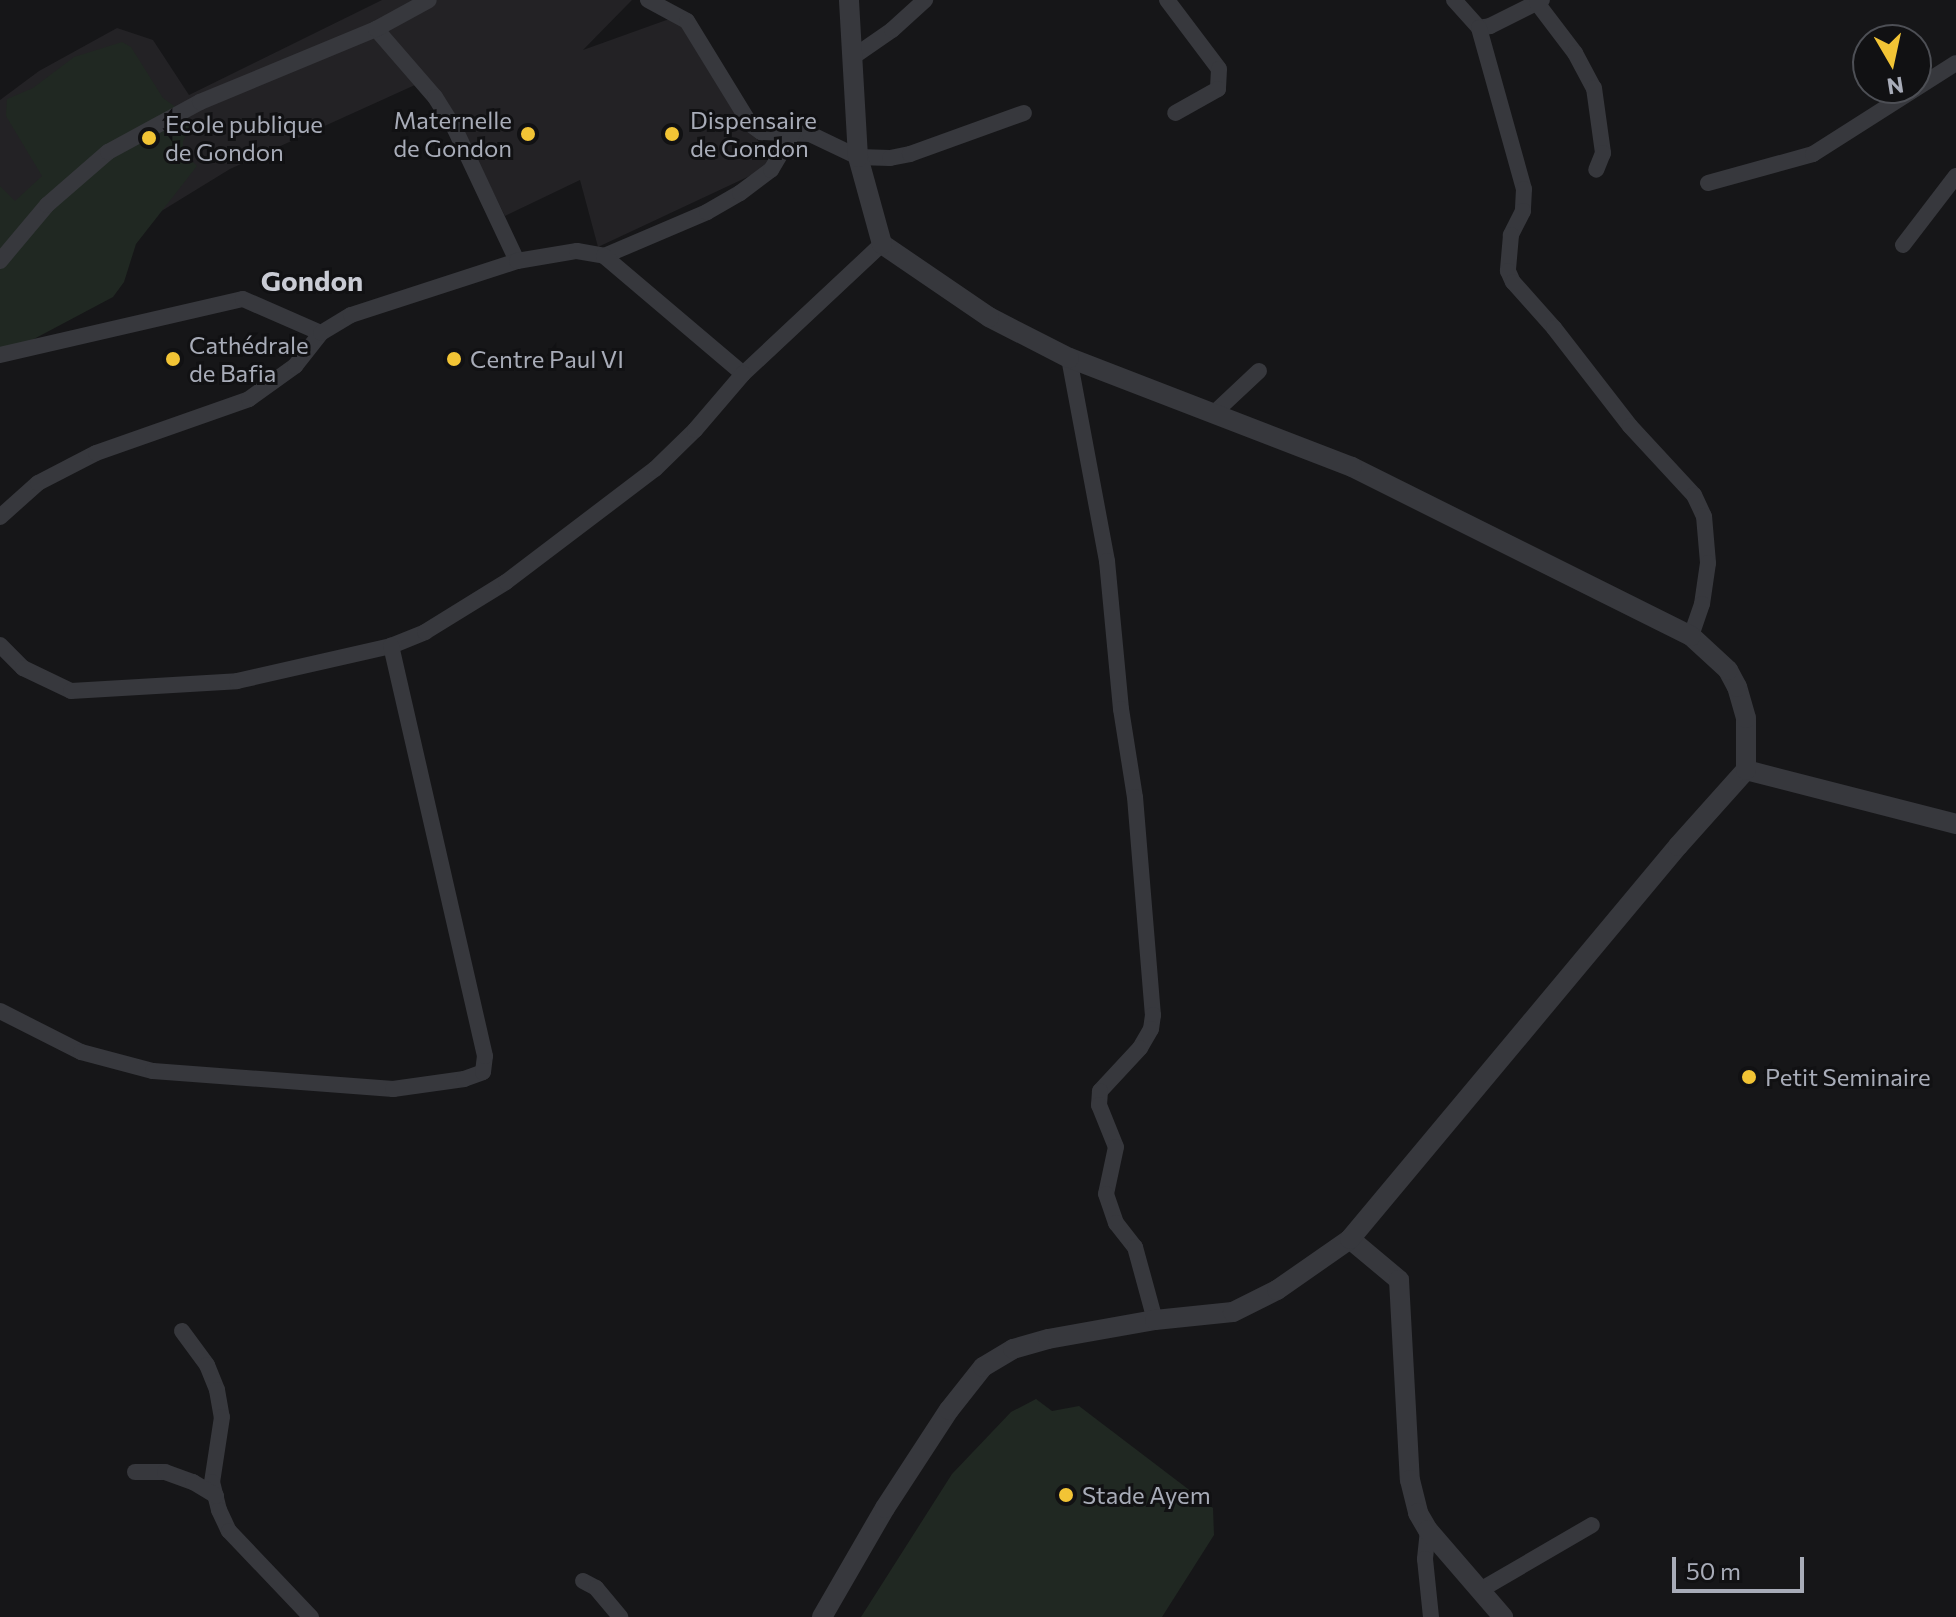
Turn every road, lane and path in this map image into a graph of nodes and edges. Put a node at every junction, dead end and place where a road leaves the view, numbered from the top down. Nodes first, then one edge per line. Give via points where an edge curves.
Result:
1 (429, 0) edge
2 (648, 0) edge
3 (849, 0) edge
4 (925, 0) edge
5 (1167, 0) edge
6 (1454, 0) edge
7 (1539, 1) edge
8 (1479, 28) junction
9 (376, 29) junction
10 (853, 57) junction
11 (1956, 63) edge
12 (1024, 113) dead end
13 (1175, 113) dead end
14 (793, 133) junction
15 (858, 157) junction
16 (1596, 170) dead end
17 (1956, 176) edge
18 (1708, 183) dead end
19 (882, 244) junction
20 (1903, 245) dead end
21 (604, 256) junction
22 (0, 261) edge
23 (517, 261) junction
24 (321, 333) junction
25 (0, 355) edge
26 (1069, 358) junction
27 (1259, 371) dead end
28 (743, 374) junction
29 (1213, 414) junction
30 (0, 517) edge
31 (1691, 636) junction
32 (0, 645) edge
33 (391, 646) junction
34 (1746, 770) junction
35 (1956, 824) edge
36 (0, 1011) edge
37 (1350, 1239) junction
38 (1155, 1320) junction
39 (182, 1331) dead end
40 (135, 1472) dead end
41 (216, 1496) junction
42 (1592, 1525) dead end
43 (1428, 1530) junction
44 (583, 1581) dead end
45 (1482, 1589) junction
46 (311, 1617) edge
47 (620, 1617) edge
48 (822, 1617) edge
49 (1431, 1617) edge
50 (1503, 1617) edge

1 - 9 street
2 - 14 street via 687,21 750,124 761,132
3 - 10 street
4 - 10 street
5 - 13 street via 1219,69 1218,89
6 - 8 street
7 - 8 street
7 - 16 street via 1594,88 1603,153
8 - 31 street via 1524,189 1508,271 1630,426 1694,495 1704,516 1708,563
9 - 22 street via 200,102 108,152 47,205
9 - 23 street via 454,127
10 - 15 street
11 - 18 street via 1813,154
12 - 15 street via 910,154
14 - 15 street via 818,137
14 - 21 street via 771,170 740,193
15 - 19 street
17 - 20 street
19 - 26 street via 989,317
19 - 28 street
21 - 23 street via 577,251
21 - 28 street
23 - 24 street via 351,315
24 - 25 street via 243,299
24 - 30 street via 295,366 249,399 96,453 38,483
26 - 29 street
26 - 38 street via 1107,561 1135,797 1153,1015 1140,1048 1100,1091 1099,1105 1116,1147 1106,1194 1116,1223 1135,1247
27 - 29 street
28 - 33 street via 655,469 530,565 425,632
29 - 31 street via 1352,467
31 - 34 street via 1728,670 1737,687 1746,718
32 - 33 street via 23,668 71,691 237,681
33 - 36 street via 485,1056 483,1072 393,1089 153,1071 81,1052
34 - 35 street
34 - 37 street
37 - 38 street via 1255,1303 1218,1315
37 - 43 street via 1399,1280 1410,1480
38 - 48 street via 1048,1339 1013,1349 983,1367 885,1508
39 - 41 street via 207,1365 222,1417 212,1482
40 - 41 street via 165,1472
41 - 46 street via 229,1531
42 - 45 street
43 - 45 street
43 - 49 street
44 - 47 street via 596,1588
45 - 50 street

